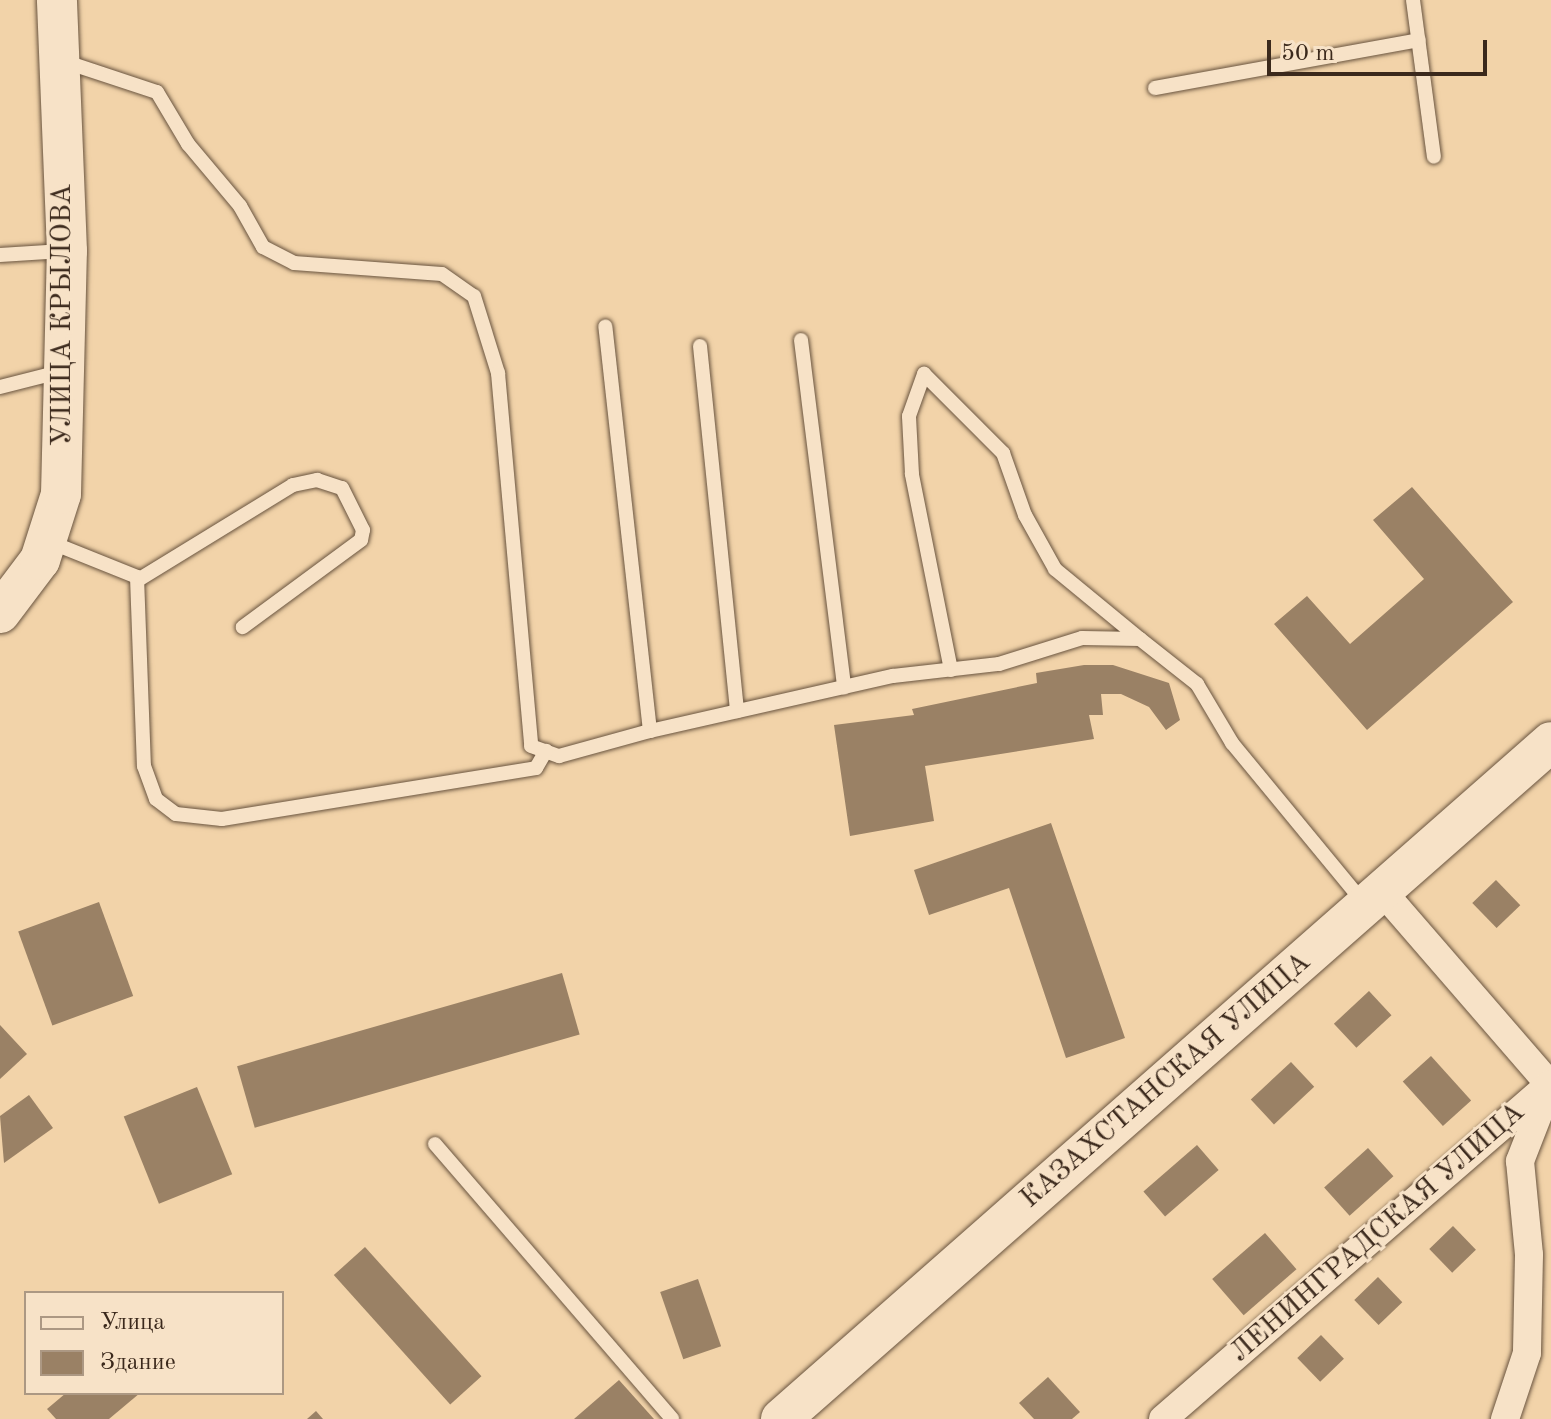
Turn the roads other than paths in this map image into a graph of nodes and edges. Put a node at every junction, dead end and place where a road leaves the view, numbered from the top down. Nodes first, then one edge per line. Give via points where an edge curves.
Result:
1 (57, 0) edge
2 (1413, 0) edge
3 (1419, 40) junction
4 (59, 59) junction
5 (1155, 88) dead end
6 (1434, 157) dead end
7 (67, 251) junction
8 (0, 255) edge
9 (605, 326) dead end
10 (801, 340) dead end
11 (700, 346) dead end
12 (68, 370) junction
13 (0, 387) edge
14 (48, 541) junction
15 (138, 580) junction
16 (0, 613) edge
17 (243, 627) dead end
18 (1140, 639) junction
19 (951, 670) junction
20 (844, 687) junction
21 (737, 711) junction
22 (650, 731) junction
23 (1551, 742) edge
24 (546, 751) junction
25 (1374, 898) junction
26 (1550, 1085) edge
27 (435, 1144) dead end
28 (672, 1419) edge
29 (781, 1419) edge
30 (1163, 1419) edge
31 (1505, 1419) edge

1 - 4 main road, УЛИЦА КРЫЛОВА
2 - 3 lane
3 - 5 lane
3 - 6 lane
4 - 7 main road, УЛИЦА КРЫЛОВА
4 - 24 lane via 157,92 188,144 240,206 263,247 294,263 442,274 474,296 498,373 531,746
7 - 8 lane
7 - 12 main road, УЛИЦА КРЫЛОВА
9 - 22 lane
10 - 20 lane
11 - 21 lane
12 - 13 lane
12 - 14 main road, УЛИЦА КРЫЛОВА via 61,494
14 - 15 lane via 134,573
14 - 16 main road, УЛИЦА КРЫЛОВА via 27,583
15 - 17 lane via 293,485 317,480 342,488 363,530 361,540
15 - 24 lane via 144,766 156,799 176,814 222,819 536,768
18 - 19 lane via 1082,638 999,664
18 - 19 lane via 1055,569 1025,515 1003,453 924,374 909,416 912,474
18 - 25 lane via 1197,684 1232,743
19 - 20 lane
20 - 21 lane
21 - 22 lane
22 - 24 lane via 559,756
23 - 25 main road, КАЗАХСТАНСКАЯ УЛИЦА
25 - 26 street
25 - 29 main road, КАЗАХСТАНСКАЯ УЛИЦА
26 - 30 street, ЛЕНИНГРАДСКАЯ УЛИЦА
26 - 31 street, ЛЕНИНГРАДСКАЯ УЛИЦА via 1520,1161 1529,1255 1527,1353
27 - 28 lane

